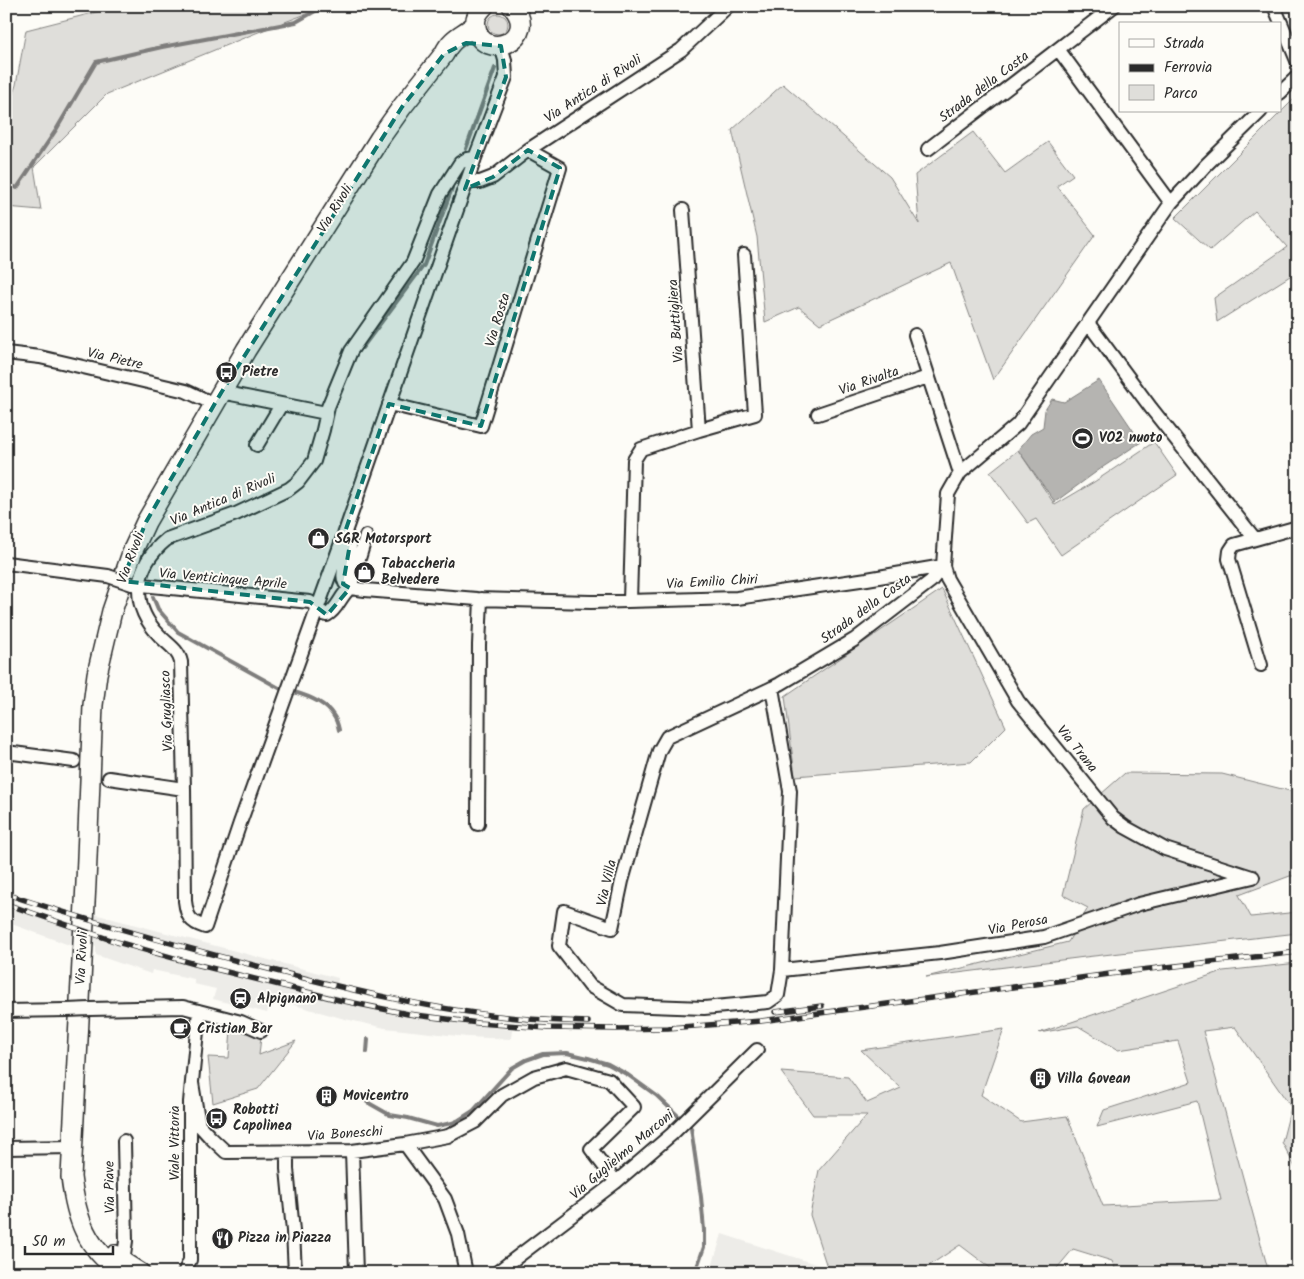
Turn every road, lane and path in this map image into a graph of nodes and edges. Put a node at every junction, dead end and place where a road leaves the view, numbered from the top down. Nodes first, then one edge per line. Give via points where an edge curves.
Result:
1 (484, 6) edge
2 (512, 6) edge
3 (728, 6) edge
4 (1114, 6) edge
5 (1274, 6) edge
6 (1281, 22) edge
7 (475, 25) junction
8 (1282, 25) edge
9 (494, 44) junction
10 (1058, 49) junction
11 (444, 54) junction
12 (1298, 63) edge
13 (1298, 76) edge
14 (1282, 91) edge
15 (1260, 112) edge
16 (928, 149) dead end
17 (528, 150) junction
18 (475, 158) junction
19 (467, 182) junction
20 (1171, 203) junction
21 (683, 210) dead end
22 (744, 255) dead end
23 (1088, 323) junction
24 (915, 335) dead end
25 (6, 353) edge
26 (928, 377) junction
27 (217, 398) junction
28 (389, 404) junction
29 (281, 405) junction
30 (326, 413) junction
31 (818, 414) dead end
32 (699, 430) junction
33 (257, 445) dead end
34 (960, 473) junction
35 (1298, 527) edge
36 (345, 532) junction
37 (366, 536) dead end
38 (1255, 539) junction
39 (6, 563) edge
40 (943, 566) junction
41 (136, 585) junction
42 (350, 588) junction
43 (480, 599) junction
44 (630, 601) junction
45 (318, 607) junction
46 (1261, 665) dead end
47 (772, 688) junction
48 (6, 752) edge
49 (74, 761) dead end
50 (109, 778) dead end
51 (184, 789) junction
52 (478, 824) dead end
53 (1253, 877) joint
54 (782, 970) junction
55 (6, 1011) edge
56 (199, 1011) junction
57 (261, 1031) dead end
58 (758, 1050) dead end
59 (192, 1083) junction
60 (210, 1137) junction
61 (124, 1141) dead end
62 (406, 1144) junction
63 (74, 1147) junction
64 (6, 1148) edge
65 (191, 1148) junction
66 (352, 1151) junction
67 (287, 1152) junction
68 (616, 1182) junction
69 (123, 1267) edge
70 (140, 1273) edge
71 (184, 1273) edge
72 (295, 1273) edge
73 (356, 1273) edge
74 (466, 1273) edge
75 (496, 1273) edge

1 - 7 street
2 - 9 street via 520,18 518,33 508,44
3 - 17 street, Via Antica di Rivoli via 681,50
4 - 10 street, Strada della Costa
5 - 6 street
7 - 9 street via 481,38
7 - 11 street, Via Rivoli via 455,38
8 - 12 street
9 - 11 street, Via Rivoli via 466,43
9 - 18 street via 505,60 506,77
10 - 16 street, Strada della Costa
10 - 20 street
11 - 27 street, Via Rivoli via 371,152
13 - 14 street
15 - 20 street
17 - 19 street, Via Antica di Rivoli via 494,177
17 - 28 street, Via Rosta via 560,168 481,426
18 - 19 street
18 - 30 street, Via Antica di Rivoli via 460,163 440,194 414,262 350,351
19 - 28 street
20 - 23 street
21 - 32 street, Via Buttigliera
22 - 32 street via 756,414
23 - 34 street via 1018,424
23 - 38 street
24 - 26 street
25 - 27 street, Via Pietre via 40,357
26 - 31 street, Via Rivalta
26 - 34 street
27 - 29 street via 231,394
27 - 63 street, Via Rivoli via 140,533 112,611 97,674 91,743
28 - 36 street
29 - 30 street
29 - 33 street
30 - 41 street, Via Antica di Rivoli via 314,461 298,482 236,514 167,540 151,556
32 - 44 street via 641,449 634,460
34 - 40 street via 948,494
35 - 38 street
36 - 42 street via 350,544 343,581
36 - 45 street
37 - 42 street
38 - 46 street via 1234,545 1229,559
39 - 41 street, Via Venticinque Aprile, bridge via 108,576
40 - 44 street, Via Emilio Chiri via 737,598
40 - 47 street, Strada della Costa via 931,581 854,640
40 - 53 street, Via Trana via 1018,701 1113,818 1165,849
41 - 45 street, Via Venticinque Aprile via 310,602
41 - 51 street, Via Grugliasco via 149,622 176,650 181,662
42 - 43 street, Via Emilio Chiri
42 - 45 street via 327,616
43 - 44 street, Via Emilio Chiri
43 - 52 street
45 - 51 street, Via Grugliasco via 205,927 194,924 189,918 185,902
47 - 54 street via 790,791
47 - 54 street, Via Villa via 667,737 660,751 622,881 612,928 564,911 559,946 590,986 623,1005 704,1008 768,1002 778,995
48 - 49 street
50 - 51 street
53 - 54 street, Via Perosa via 1139,904 1044,937 940,953
55 - 56 street, bridge via 183,1007
56 - 57 street
56 - 59 street, Viale Vittoria
58 - 68 street, Via Guglielmo Marconi
59 - 60 street via 199,1126
59 - 65 street, Viale Vittoria
60 - 65 street
60 - 67 street, Via Boneschi via 226,1152
61 - 69 street, Via Piave via 126,1241
62 - 66 street, Via Boneschi
62 - 68 street, Via Boneschi via 448,1136 475,1122 502,1095 534,1077 566,1068 609,1080 634,1107 591,1149
62 - 74 street via 445,1199 458,1234
63 - 64 street
63 - 69 street, Via Rivoli via 88,1213 96,1232
65 - 71 street, Viale Vittoria via 190,1260
66 - 67 street, Via Boneschi
66 - 73 street
67 - 72 street
68 - 75 street, Via Guglielmo Marconi
69 - 70 street, Via Rivoli

